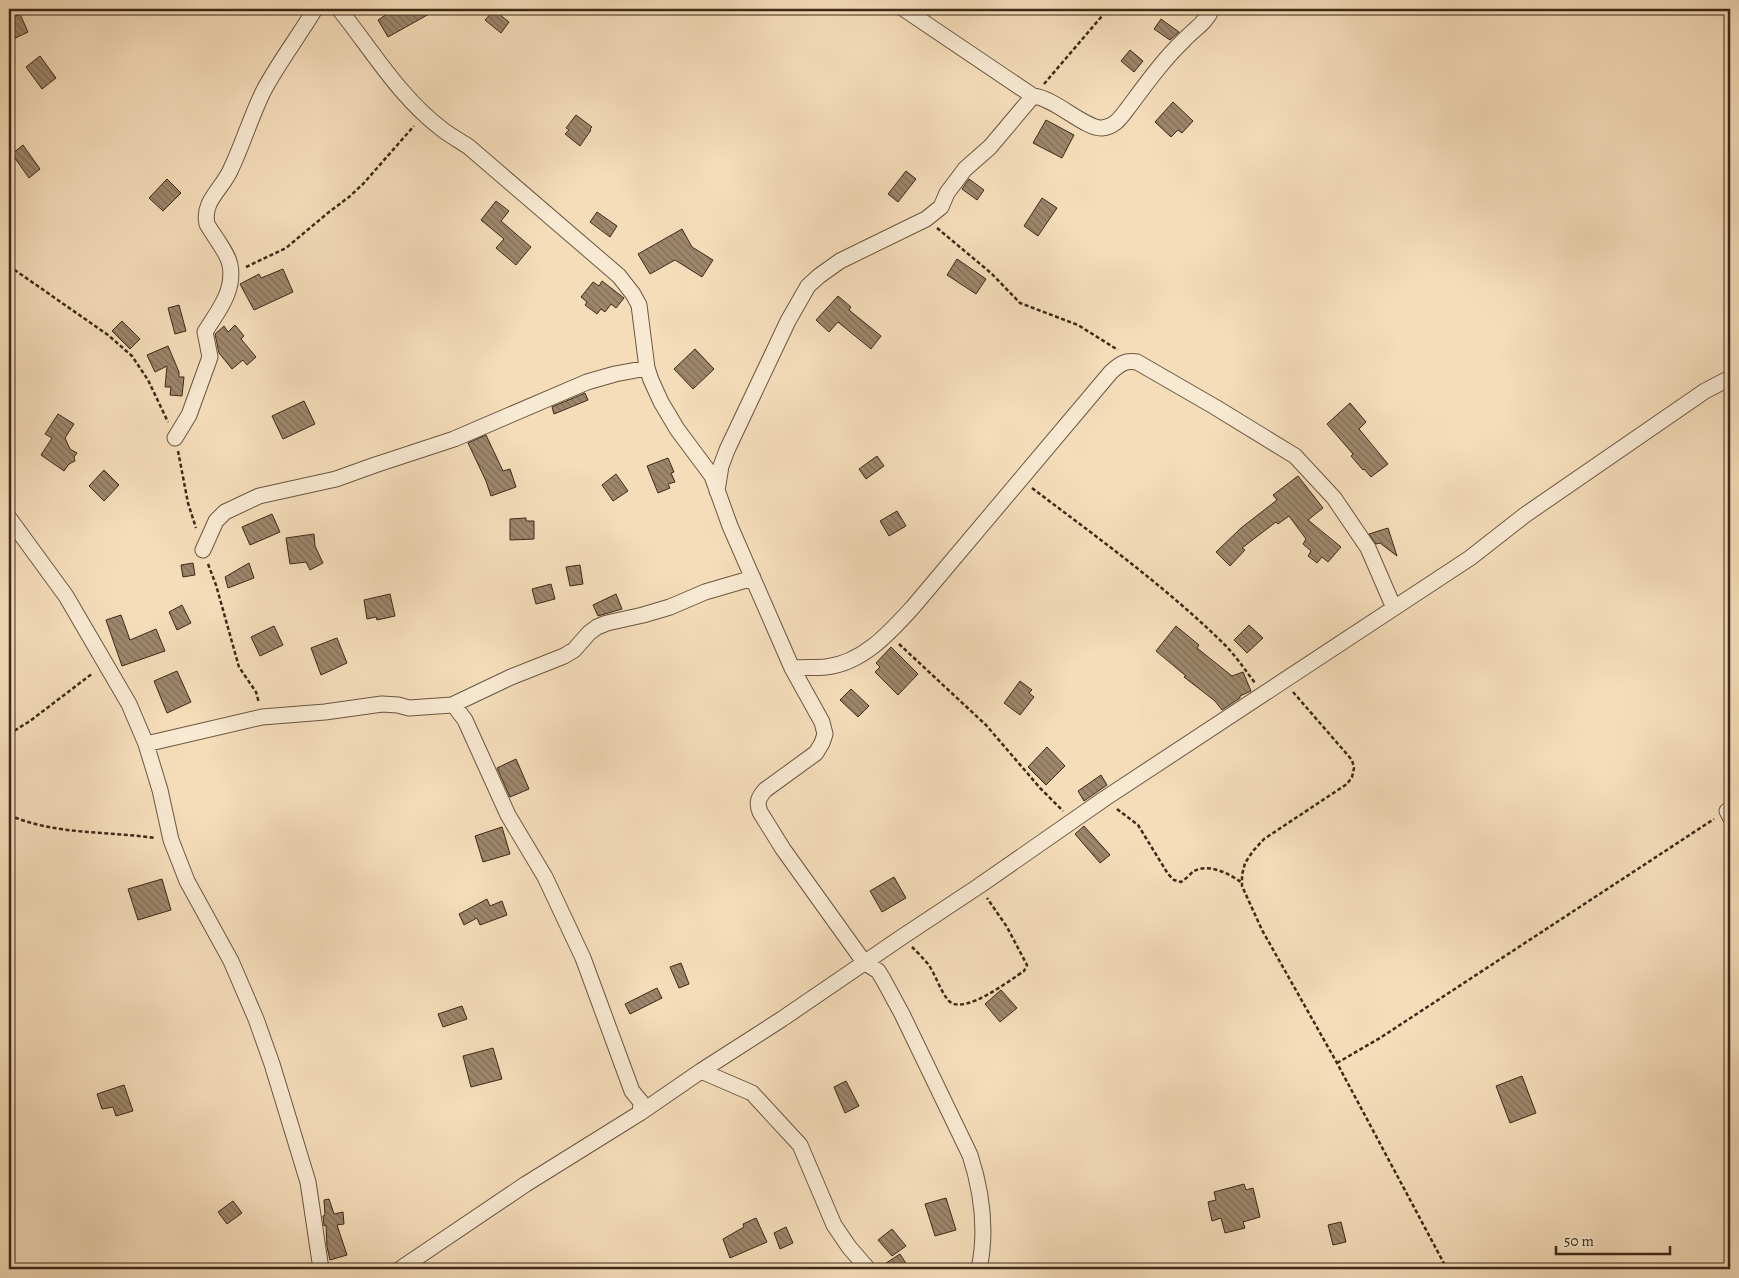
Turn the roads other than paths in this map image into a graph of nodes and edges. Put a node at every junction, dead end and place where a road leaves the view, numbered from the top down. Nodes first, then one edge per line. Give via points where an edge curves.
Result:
1 (315, 9) edge
2 (339, 9) edge
3 (904, 9) edge
4 (1212, 9) edge
5 (1033, 96) junction
6 (647, 368) junction
7 (1730, 378) edge
8 (175, 438) road end
9 (717, 492) junction
10 (9, 518) edge
11 (203, 550) road end
12 (753, 578) junction
13 (1394, 608) junction
14 (792, 668) junction
15 (452, 705) junction
16 (146, 744) junction
17 (864, 962) junction
18 (701, 1071) junction
19 (640, 1113) junction
20 (321, 1269) edge
21 (400, 1269) edge
22 (868, 1269) edge
23 (979, 1269) edge

1 - 8 street via 266,87 230,173 206,207 207,224 230,264 231,286 205,332 210,357 189,414
2 - 6 street via 382,67 426,114 619,276 639,306
3 - 5 street
4 - 5 street via 1112,126 1100,128
5 - 9 street via 990,147 965,169 941,207 926,219 840,261 808,286 727,450
6 - 9 street via 661,402 712,476
6 - 11 street via 587,382 461,437 336,479 258,496 225,512 216,521
7 - 13 street via 1705,391
9 - 12 street
10 - 16 street via 66,596 129,704
12 - 14 street
12 - 15 street via 705,592 670,607 597,627 564,656
13 - 14 street via 1368,548 1334,498 1295,456 1151,370 1128,360 1111,372 888,634 871,648 840,663 828,667
13 - 17 street
14 - 17 street via 822,722 825,734 816,753 765,790 758,798 757,806
15 - 16 street via 409,708 382,704 262,717
15 - 19 street via 465,720 508,815 545,877 583,958 632,1091 642,1102
16 - 20 street via 171,840 187,881 231,961 272,1064 308,1182
17 - 18 street
17 - 23 street via 878,971 888,988 970,1155 984,1233
18 - 19 street
18 - 22 street via 752,1093 800,1145 834,1225
19 - 21 street via 526,1184

